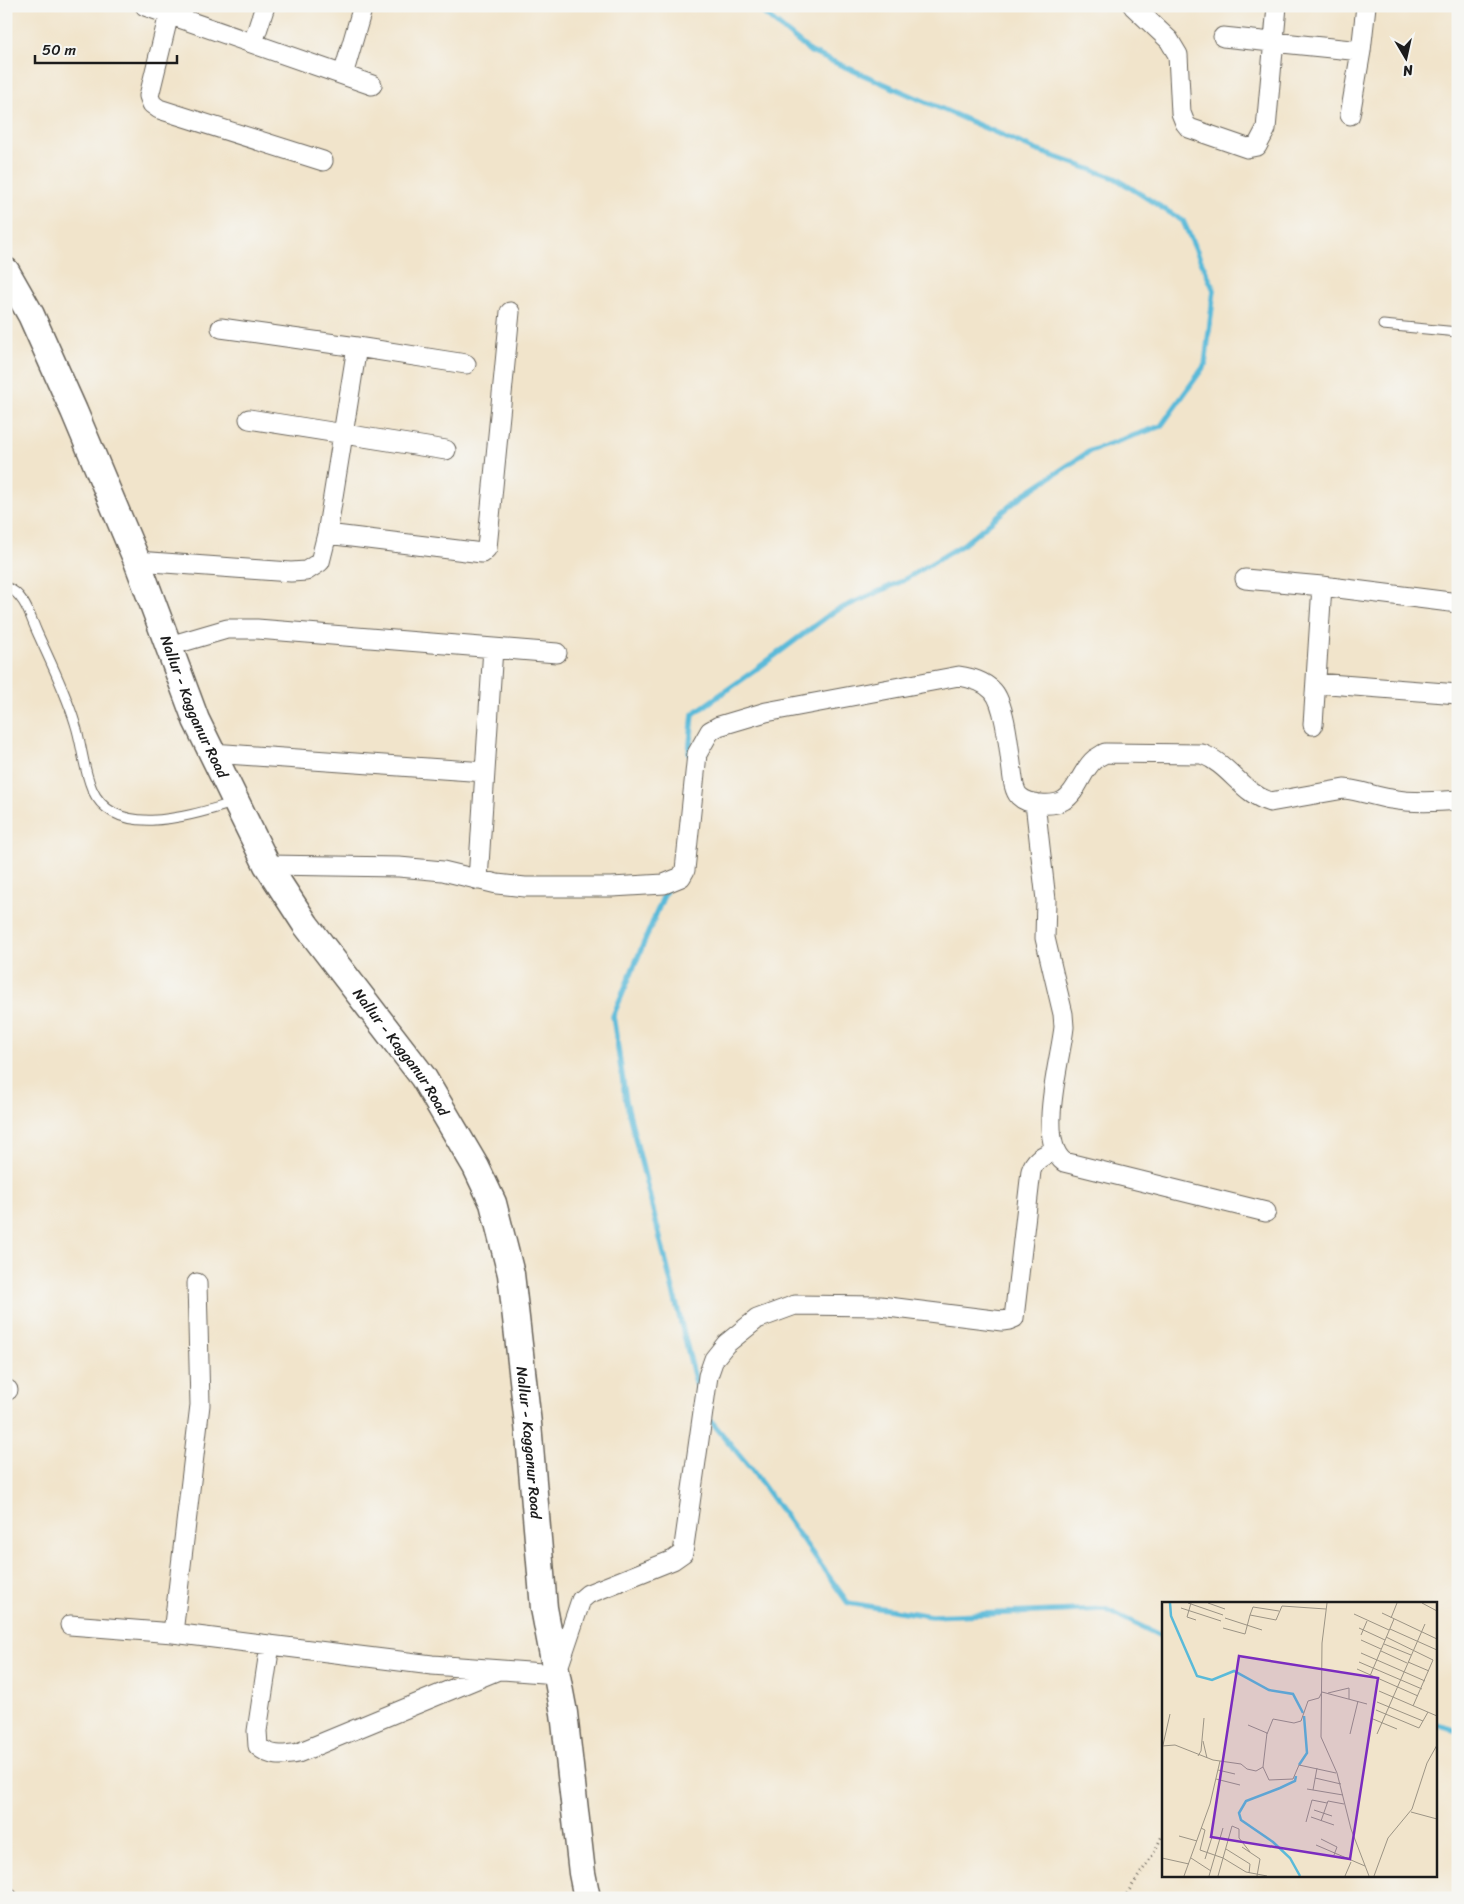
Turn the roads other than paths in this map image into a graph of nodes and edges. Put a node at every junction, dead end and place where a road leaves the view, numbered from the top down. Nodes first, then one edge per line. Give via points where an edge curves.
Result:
1 (145, 6) edge
2 (265, 6) edge
3 (363, 6) edge
4 (1133, 6) edge
5 (1277, 6) edge
6 (1366, 6) edge
7 (169, 14) junction
8 (1223, 36) dead end
9 (1274, 42) junction
10 (252, 43) junction
11 (1361, 50) junction
12 (342, 75) junction
13 (372, 85) dead end
14 (1350, 115) dead end
15 (323, 161) dead end
16 (6, 271) edge
17 (510, 312) dead end
18 (1383, 325) dead end
19 (220, 328) dead end
20 (1458, 332) edge
21 (357, 346) junction
22 (466, 364) dead end
23 (249, 419) dead end
24 (344, 433) junction
25 (446, 450) dead end
26 (327, 534) junction
27 (137, 561) junction
28 (1245, 579) dead end
29 (6, 586) edge
30 (1322, 586) junction
31 (1458, 603) edge
32 (169, 646) junction
33 (493, 648) junction
34 (557, 653) dead end
35 (1316, 682) junction
36 (1458, 694) edge
37 (1313, 725) dead end
38 (212, 753) junction
39 (485, 772) junction
40 (1458, 800) edge
41 (236, 802) junction
42 (1035, 803) junction
43 (267, 865) junction
44 (478, 880) junction
45 (1055, 1150) junction
46 (1266, 1212) dead end
47 (197, 1283) dead end
48 (70, 1625) dead end
49 (173, 1633) junction
50 (270, 1645) junction
51 (499, 1670) junction
52 (556, 1674) junction
53 (587, 1898) edge

1 - 7 street
2 - 10 street
3 - 12 street
4 - 9 street via 1169,40 1178,56 1181,113 1189,128 1247,148 1257,146 1266,129
5 - 9 street
6 - 11 street
7 - 10 street
7 - 15 street via 150,96 152,104 159,109
8 - 9 street
9 - 11 street
10 - 12 street
11 - 14 street
12 - 13 street
16 - 27 main road, Nallur - Kagganur Road via 31,315
17 - 26 street via 487,548 482,553
18 - 20 lane
19 - 21 street
21 - 22 street
21 - 24 street
23 - 24 street
24 - 25 street
24 - 26 street
26 - 27 street via 320,562 306,571
27 - 32 main road, Nallur - Kagganur Road
28 - 30 street
29 - 41 lane via 14,589 27,608 75,722 92,790 102,805 124,819 140,820 199,813
30 - 31 street
30 - 35 street
32 - 33 street via 227,629 257,629
32 - 38 main road, Nallur - Kagganur Road via 196,720
33 - 34 street
33 - 39 street
35 - 36 street
35 - 37 street
38 - 39 street
38 - 41 main road, Nallur - Kagganur Road
39 - 44 street
40 - 42 street via 1390,799 1344,789 1270,802 1251,792 1214,759 1202,754 1105,753 1088,766 1064,800
41 - 43 main road, Nallur - Kagganur Road
42 - 44 street via 1017,795 1002,706 994,692 982,682 958,676 766,712 710,731 697,754 685,870 676,881 612,887 525,887
42 - 45 street via 1046,900 1045,938 1064,1027 1050,1112
43 - 44 street via 443,870
43 - 52 main road, Nallur - Kagganur Road via 306,925 423,1077 476,1167 493,1203 511,1274 544,1608
45 - 46 street via 1064,1162
45 - 52 street via 1038,1158 1031,1171 1014,1318 1002,1321 880,1306 795,1305 757,1319 726,1344 714,1359 708,1376 683,1553 588,1594 581,1600
47 - 49 street via 200,1405
48 - 49 street
49 - 50 street
50 - 51 street
50 - 51 street via 257,1731 258,1746 266,1753 283,1756 298,1753
51 - 52 street
52 - 53 main road, Nallur - Kagganur Road via 564,1713

